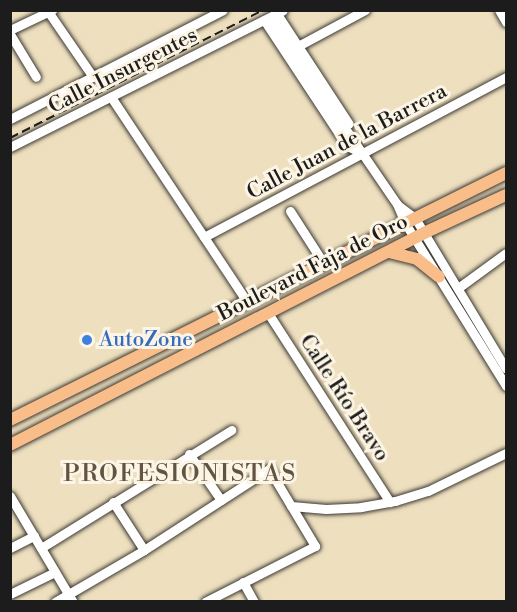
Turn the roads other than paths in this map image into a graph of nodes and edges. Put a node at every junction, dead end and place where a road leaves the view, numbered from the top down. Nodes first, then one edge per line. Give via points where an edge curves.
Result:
1 (223, 10) edge
2 (365, 10) edge
3 (499, 10) edge
4 (49, 11) edge
5 (280, 12) edge
6 (268, 22) junction
7 (507, 22) edge
8 (10, 32) edge
9 (298, 46) junction
10 (36, 77) dead end
11 (93, 77) junction
12 (507, 77) edge
13 (111, 97) junction
14 (10, 119) edge
15 (10, 147) edge
16 (361, 152) junction
17 (507, 173) edge
18 (507, 195) edge
19 (290, 211) dead end
20 (410, 221) junction
21 (419, 235) junction
22 (204, 237) junction
23 (389, 252) junction
24 (507, 253) edge
25 (324, 264) junction
26 (439, 277) junction
27 (458, 288) junction
28 (247, 302) junction
29 (268, 313) junction
30 (507, 369) edge
31 (82, 385) junction
32 (507, 386) edge
33 (91, 403) junction
34 (10, 420) edge
35 (231, 430) dead end
36 (10, 445) edge
37 (507, 453) edge
38 (189, 454) junction
39 (10, 496) edge
40 (221, 500) junction
41 (113, 502) junction
42 (390, 502) junction
43 (291, 506) junction
44 (34, 536) junction
45 (10, 548) edge
46 (41, 548) junction
47 (144, 550) junction
48 (55, 572) junction
49 (243, 582) junction
50 (10, 594) edge
51 (71, 598) edge
52 (55, 602) edge
53 (205, 602) edge
54 (254, 602) edge

1 - 11 street, Calle Insurgentes
2 - 9 street
3 - 7 street
4 - 8 street
4 - 11 street
5 - 6 street, Calle Insurgentes
5 - 9 street
6 - 13 street, Calle Insurgentes
6 - 16 street
8 - 10 street
9 - 16 street via 359,138
11 - 14 street, Calle Insurgentes
12 - 16 street, Calle Juan de la Barrera
13 - 15 street, Calle Insurgentes
13 - 22 street
16 - 20 street
16 - 22 street, Calle Juan de la Barrera
17 - 20 main road, Boulevard Faja de Oro
18 - 21 main road, Boulevard Faja de Oro
19 - 25 street
20 - 21 street
20 - 25 main road, Boulevard Faja de Oro
21 - 23 main road, Boulevard Faja de Oro
21 - 26 street
21 - 27 street
22 - 28 street
23 - 26 main road via 417,258
23 - 29 main road, Boulevard Faja de Oro
24 - 27 street
25 - 28 main road, Boulevard Faja de Oro
26 - 32 street
27 - 30 street
28 - 31 main road, Boulevard Faja de Oro
29 - 33 main road, Boulevard Faja de Oro
29 - 42 street, Calle Río Bravo
31 - 33 main road
31 - 34 main road, Boulevard Faja de Oro
33 - 36 main road, Boulevard Faja de Oro
35 - 38 street
37 - 42 street via 428,491
38 - 40 street
38 - 41 street
39 - 44 street
40 - 43 street via 269,469
40 - 47 street
41 - 46 street
41 - 47 street
42 - 43 street via 326,509
43 - 49 street via 315,546
44 - 45 street
44 - 46 street
46 - 48 street
47 - 51 street
48 - 50 street
48 - 51 street
49 - 53 street
49 - 54 street
51 - 52 street

